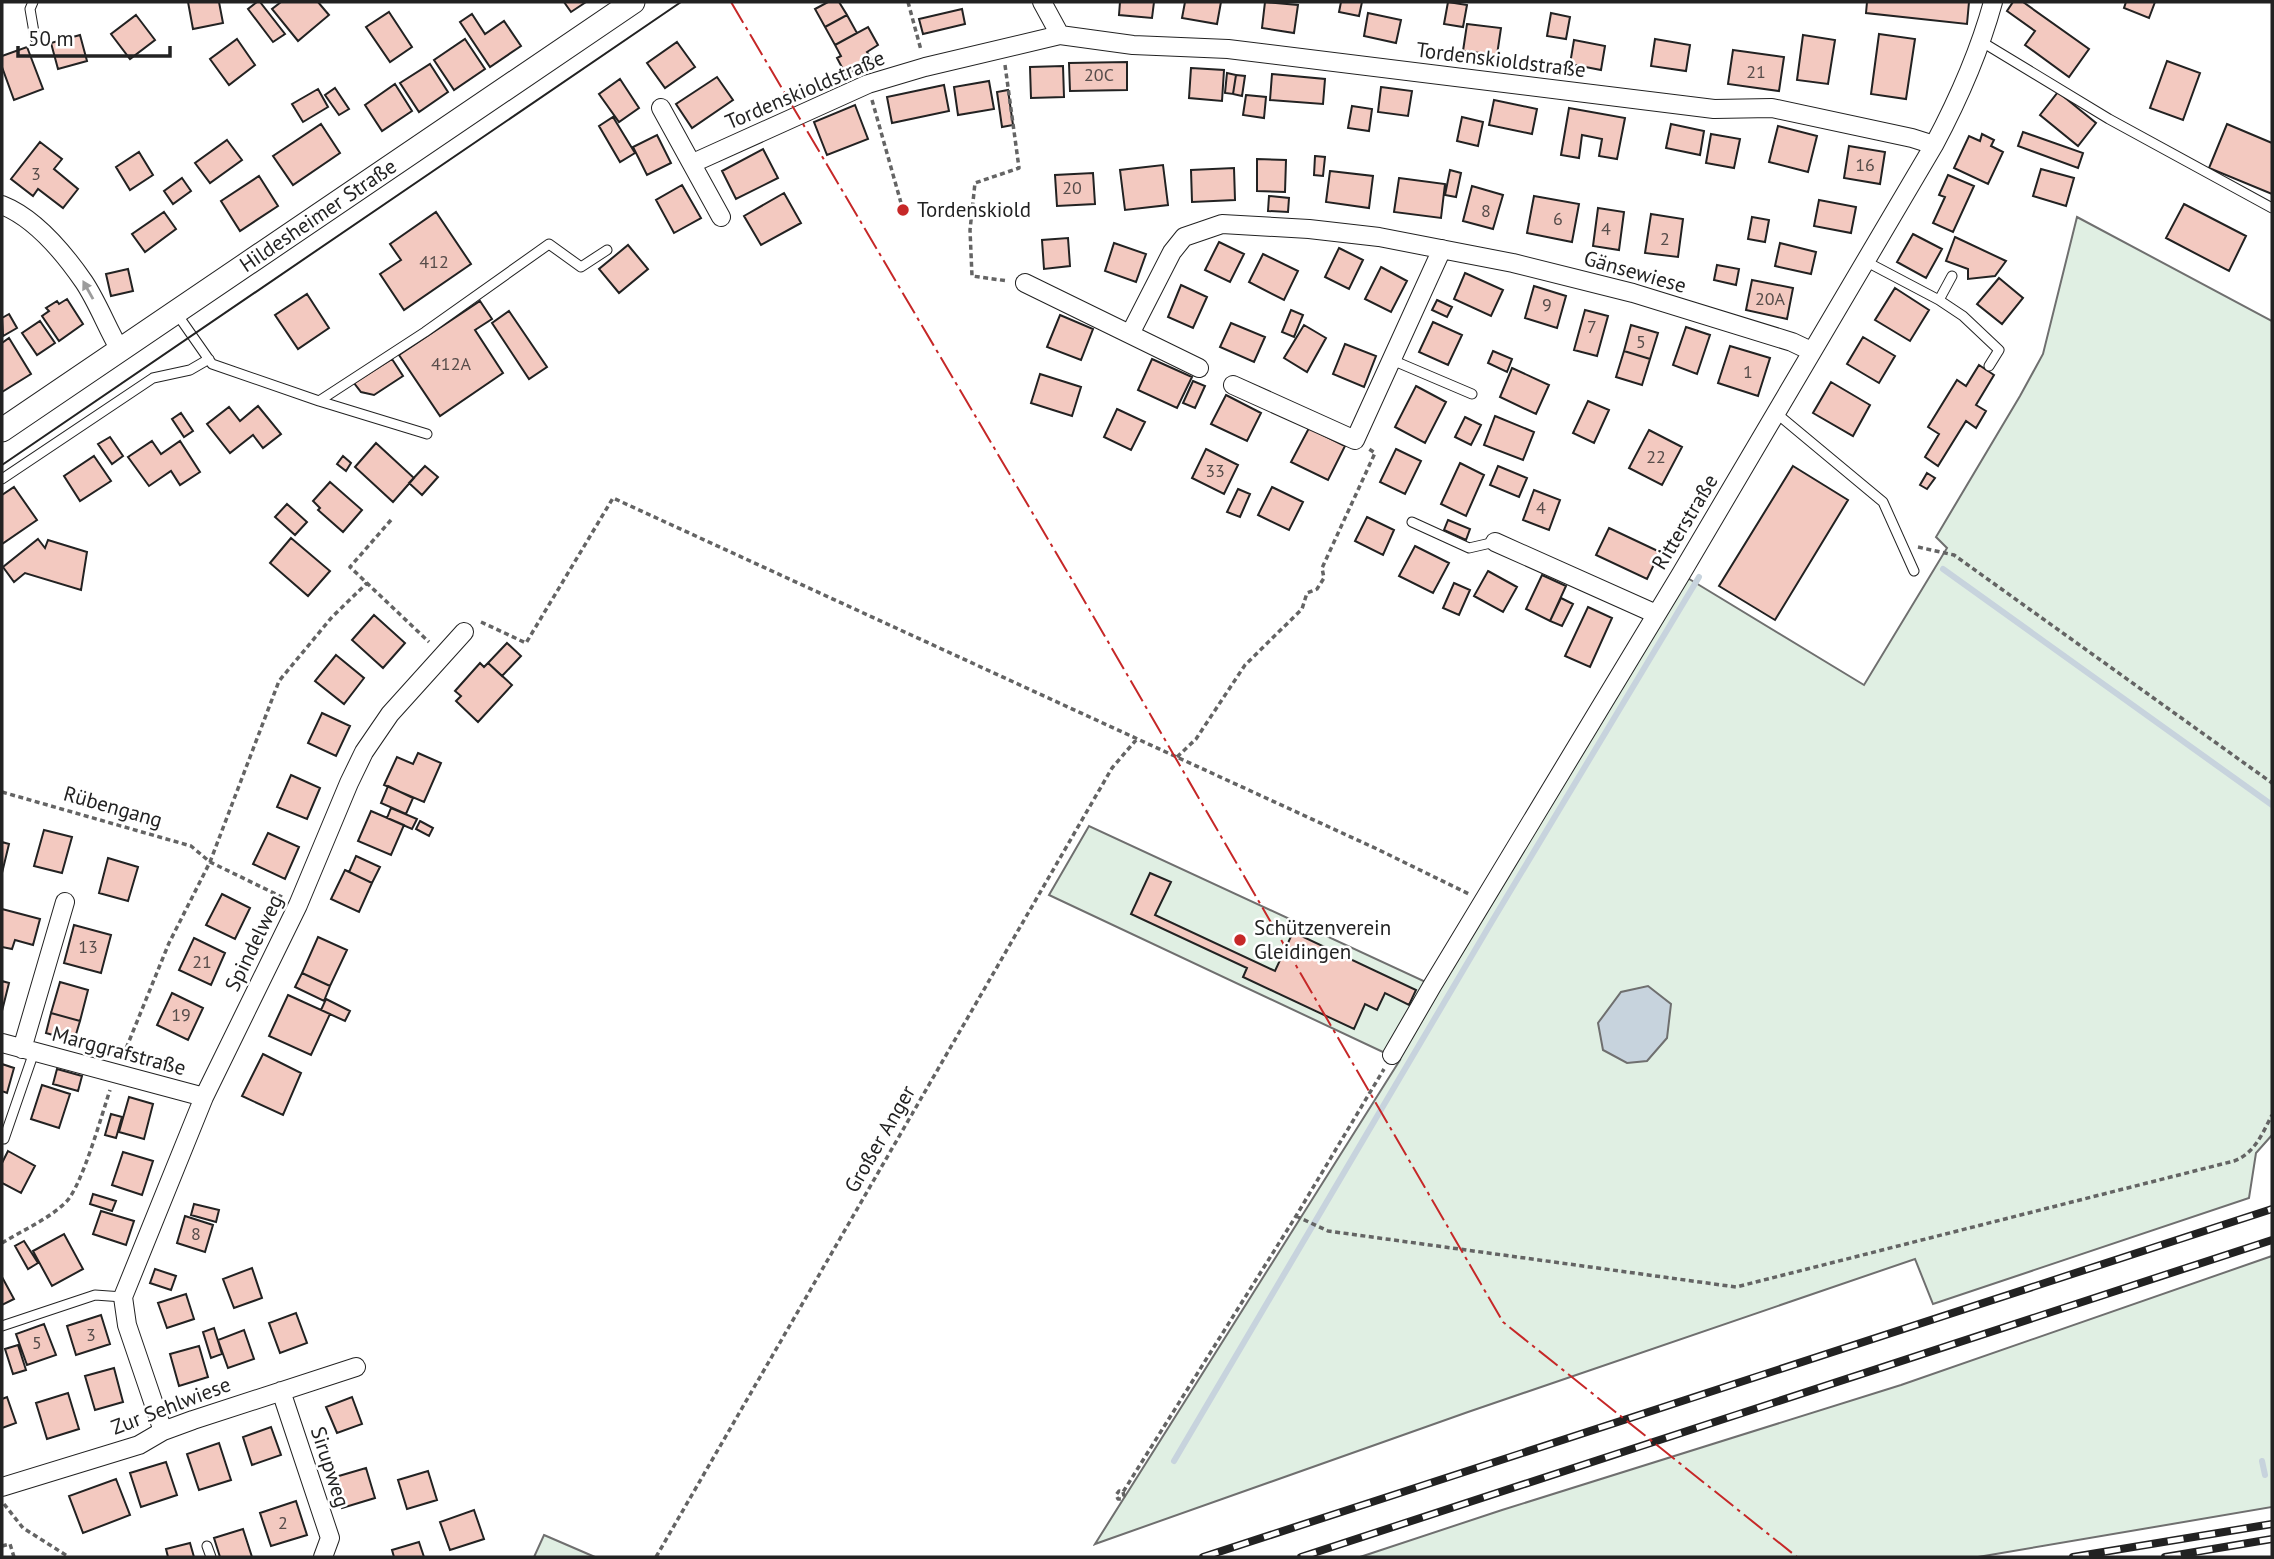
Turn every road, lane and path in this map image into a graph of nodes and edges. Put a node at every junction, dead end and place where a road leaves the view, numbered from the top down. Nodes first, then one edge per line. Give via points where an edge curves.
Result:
1 (33, 2) edge
2 (633, 2) edge
3 (908, 2) edge
4 (1042, 2) edge
5 (1993, 2) edge
6 (1060, 35) junction
7 (35, 38) dead end
8 (1982, 43) junction
9 (1001, 49) junction
10 (925, 67) junction
11 (868, 84) junction
12 (661, 108) dead end
13 (1934, 145) junction
14 (693, 163) junction
15 (2, 205) edge
16 (2272, 208) edge
17 (904, 210) dead end
18 (721, 217) dead end
19 (1442, 249) junction
20 (607, 250) dead end
21 (1865, 261) junction
22 (1952, 276) dead end
23 (1024, 283) joint
24 (1939, 300) junction
25 (176, 312) junction
26 (1130, 334) junction
27 (120, 350) junction
28 (1811, 351) junction
29 (209, 359) junction
30 (1392, 360) junction
31 (1989, 366) dead end
32 (1199, 368) dead end
33 (1233, 385) dead end
34 (1472, 394) dead end
35 (319, 401) junction
36 (1776, 413) junction
37 (2, 430) edge
38 (427, 434) dead end
39 (1355, 440) junction
40 (2, 479) edge
41 (391, 520) dead end
42 (1412, 522) dead end
43 (1495, 542) joint
44 (1902, 544) junction
45 (1914, 571) dead end
46 (367, 583) junction
47 (1656, 614) junction
48 (469, 625) joint
49 (444, 655) junction
50 (1136, 740) junction
51 (1177, 757) junction
52 (2272, 783) edge
53 (2, 792) edge
54 (210, 862) junction
55 (1483, 901) junction
56 (65, 902) dead end
57 (298, 905) junction
58 (2, 1043) edge
59 (28, 1051) junction
60 (1392, 1055) joint
61 (116, 1074) junction
62 (204, 1097) junction
63 (2272, 1115) edge
64 (4, 1139) dead end
65 (1296, 1216) junction
66 (2, 1243) edge
67 (123, 1297) junction
68 (2, 1326) edge
69 (356, 1367) dead end
70 (281, 1391) junction
71 (163, 1431) junction
72 (2, 1487) edge
73 (1123, 1492) dead end
74 (2, 1501) edge
75 (2, 1546) edge
76 (207, 1546) dead end
77 (14, 1557) edge
78 (69, 1557) edge
79 (211, 1557) edge
80 (323, 1557) edge
81 (656, 1557) edge

1 - 7 lane
2 - 25 street, Hildesheimer Straße
3 - 10 path
4 - 6 street
5 - 8 street, Ritterstraße
6 - 9 street, Tordenskioldstraße
6 - 13 street, Tordenskioldstraße via 1133,45 1228,49 1714,109 1772,108
8 - 13 street, Ritterstraße
8 - 16 lane
9 - 10 street, Tordenskioldstraße
9 - 23 path via 1019,168 975,183 972,276
10 - 11 street, Tordenskioldstraße
11 - 14 street, Tordenskioldstraße
11 - 17 path
12 - 14 street
13 - 21 street, Ritterstraße
14 - 18 street
27 -> 15 street via 85,284 56,247 20,212
19 - 26 street, Gänsewiese via 1309,229 1222,224 1184,237
19 - 28 street, Gänsewiese via 1633,293
19 - 30 street
20 - 35 lane via 581,267 549,244
21 - 24 lane
21 - 28 street, Ritterstraße
22 - 24 lane
23 - 26 street
24 - 31 lane via 1999,350
25 - 27 street, Hildesheimer Straße
25 - 29 lane
26 - 32 street
27 - 37 street, Hildesheimer Straße
28 - 36 street, Ritterstraße
29 - 35 lane via 212,364
29 - 40 lane via 190,370 153,378
30 - 34 lane
30 - 39 street
33 - 39 street
35 - 38 lane
36 - 44 lane via 1883,502
36 - 47 street, Ritterstraße
39 - 51 path via 1375,453 1322,568 1324,578 1317,589 1307,593 1302,609 1245,666 1196,739
41 - 46 path via 350,567
42 - 43 lane via 1469,548
43 - 47 street
44 - 45 lane
44 - 52 path via 1954,555
46 - 49 path
46 - 54 path via 279,681
47 - 55 street, Ritterstraße
48 - 49 street, Spindelweg
48 - 50 path via 526,643 613,498
49 - 57 street, Spindelweg via 390,714 364,752
50 - 51 path
50 - 81 path, Großer Anger via 1112,768
51 - 55 path
53 - 54 path, Rübengang via 191,846
54 - 57 path, Rübengang
54 - 61 path via 169,943
55 - 60 street, Ritterstraße
56 - 59 street, Marggrafstraße
57 - 62 street, Spindelweg
58 - 59 street, Marggrafstraße
59 - 61 street, Marggrafstraße
59 - 64 lane
60 - 65 path
61 - 62 street, Marggrafstraße
61 - 66 path via 69,1199
62 - 67 street, Spindelweg
63 - 65 path via 2246,1157 2234,1161 1736,1287 1328,1231
65 - 73 path
67 - 68 lane via 95,1295
67 - 71 street via 127,1325
69 - 70 street, Zur Sehlwiese
70 - 71 street, Zur Sehlwiese
70 - 80 street, Sirupweg via 330,1538
71 - 72 street, Zur Sehlwiese via 139,1445
74 - 78 path via 23,1528
75 - 77 path via 10,1544
76 - 79 lane

